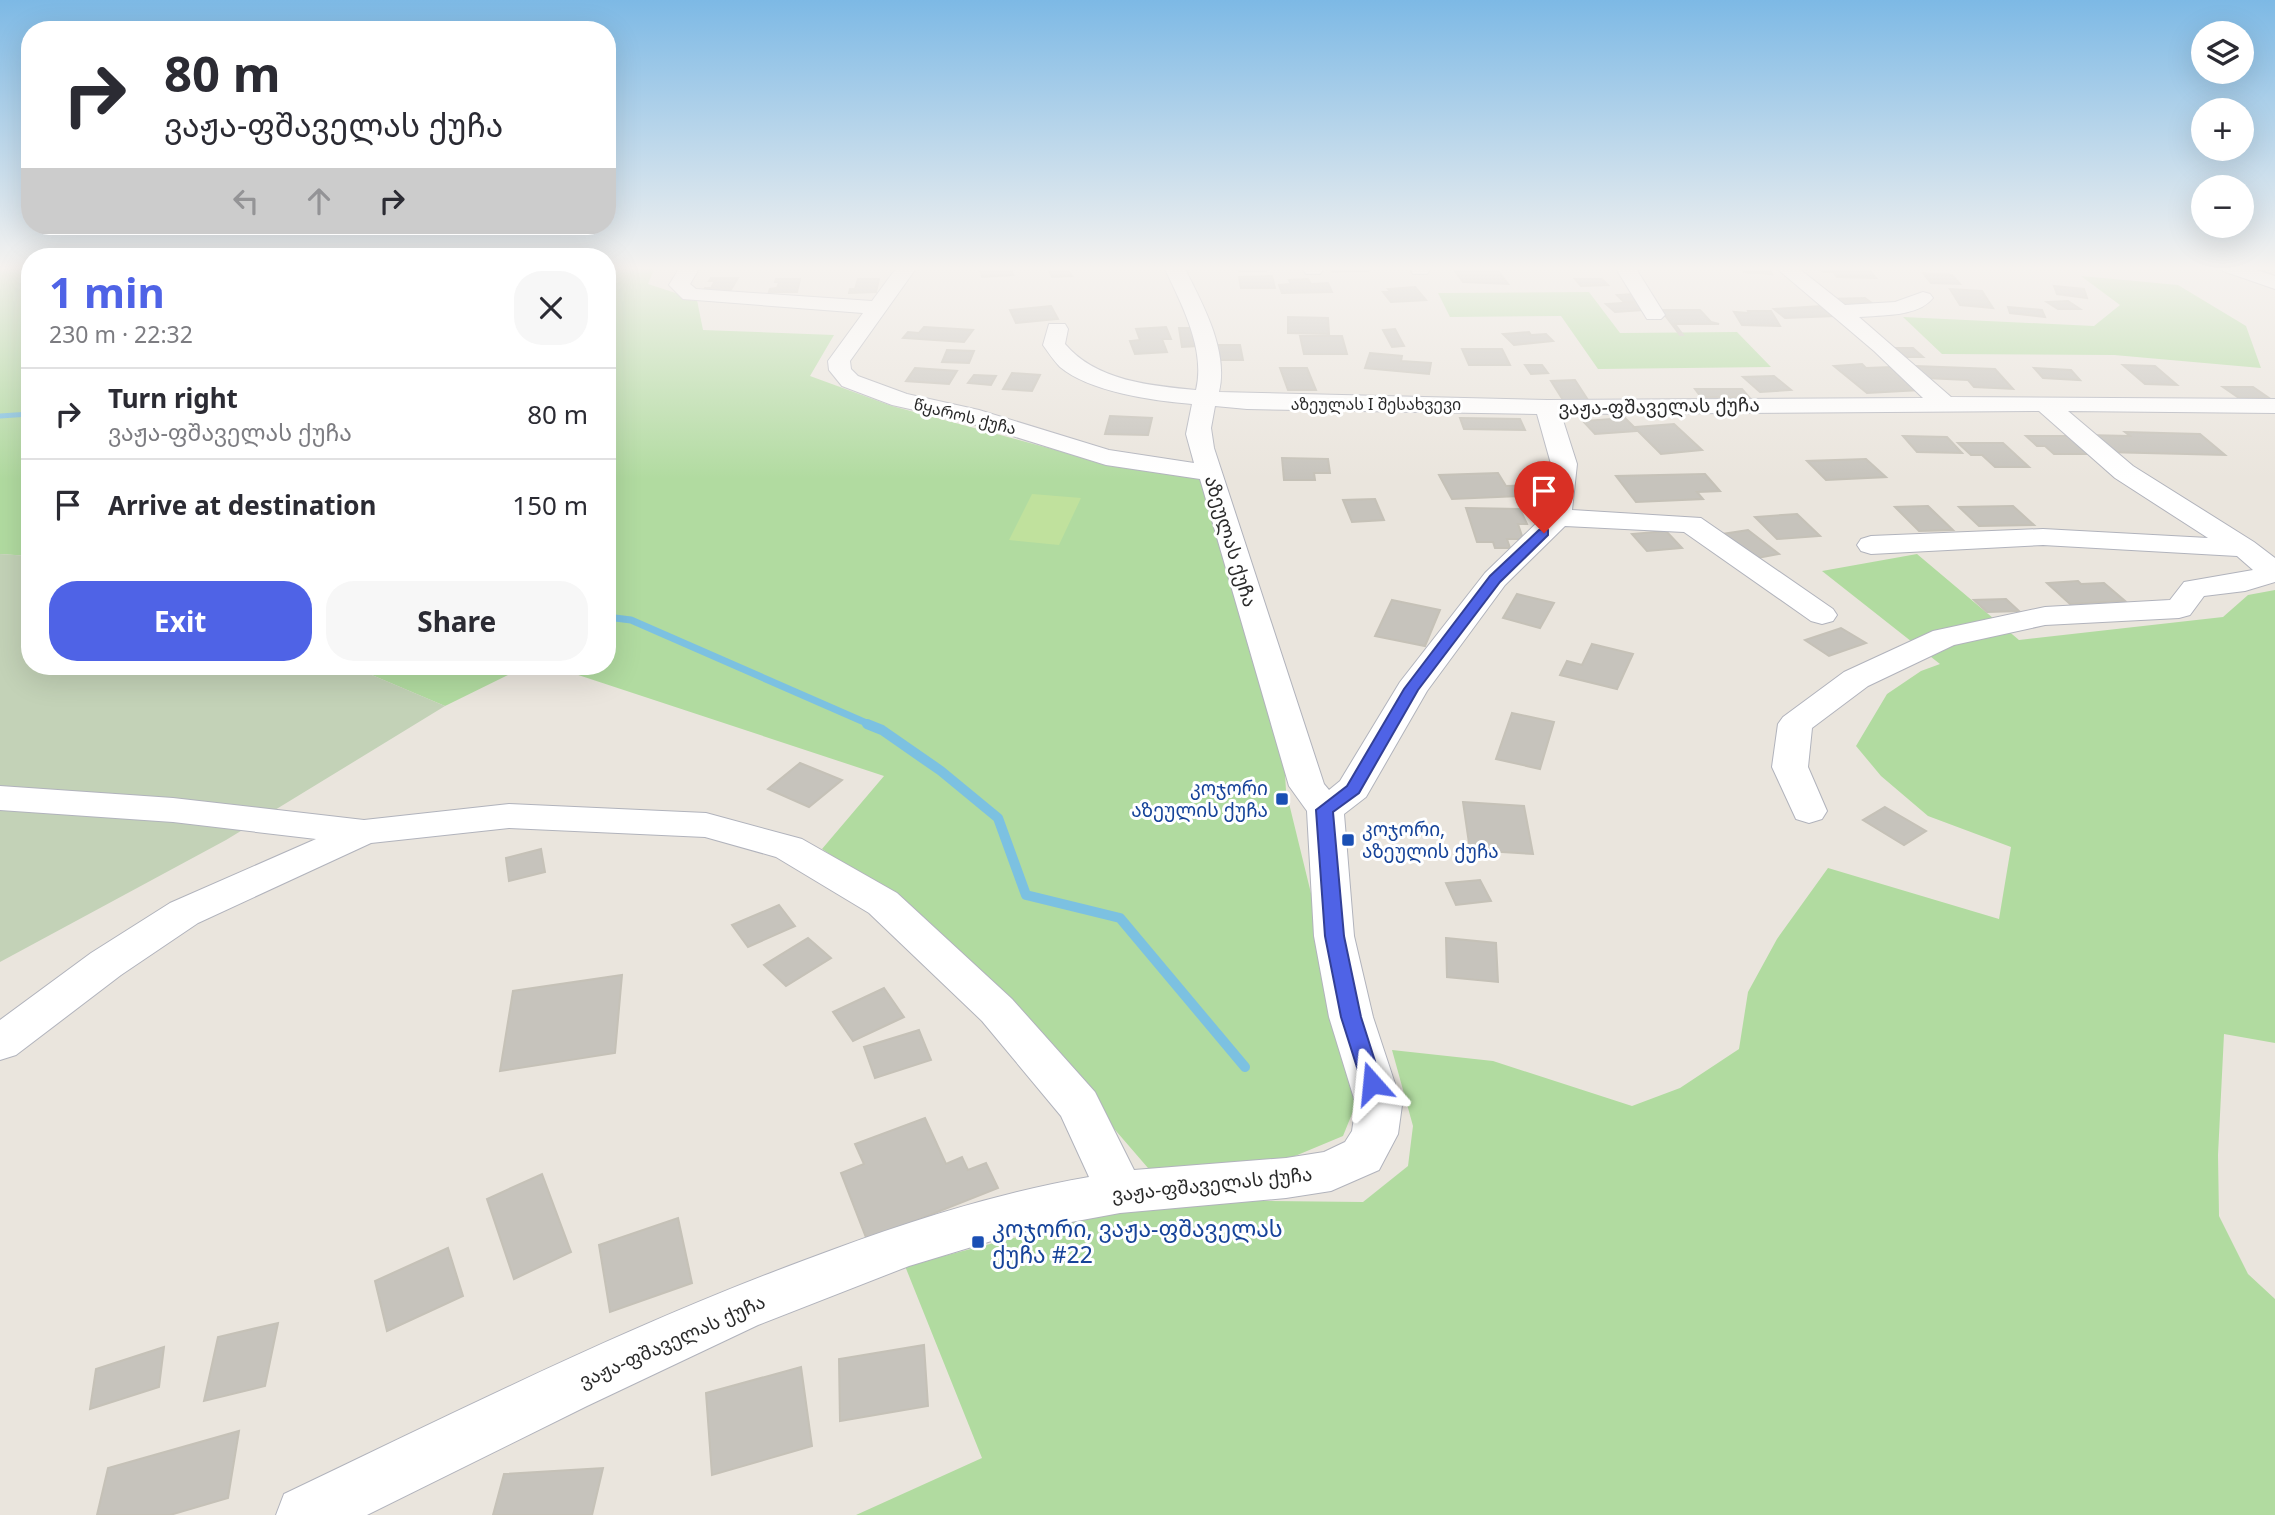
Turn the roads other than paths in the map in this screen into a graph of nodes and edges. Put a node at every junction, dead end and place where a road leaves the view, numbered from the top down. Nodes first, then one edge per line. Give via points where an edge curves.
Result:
1 (856, 338) edge
2 (1056, 338) edge
3 (1201, 338) edge
4 (1872, 338) edge
5 (1205, 399) junction
6 (1944, 404) junction
7 (2045, 404) junction
8 (2275, 406) edge
9 (1547, 407) junction
10 (1211, 473) junction
11 (1558, 517) junction
12 (1871, 545) dead end
13 (2244, 548) junction
14 (2274, 571) edge
15 (1822, 615) dead end
16 (0, 798) edge
17 (1325, 810) junction
18 (1809, 811) dead end
19 (364, 832) junction
20 (106, 964) junction
21 (0, 1015) edge
22 (0, 1044) edge
23 (1119, 1192) junction
24 (305, 1515) edge

1 - 10 street, წყაროს ქუჩა via 839,360 840,370 850,382 1106,457
2 - 5 street, აზეულას I შესახვევი via 1054,345 1068,362 1101,380
3 - 5 street, აზეულას ქუჩა via 1210,366
4 - 6 street
5 - 9 street, აზეულას I შესახვევი
5 - 10 street, აზეულას ქუჩა via 1198,424 1200,446
6 - 7 street, ვაჟა-ფშაველას ქუჩა
6 - 9 street, ვაჟა-ფშაველას ქუჩა
7 - 8 street, ვაჟა-ფშაველას ქუჩა
7 - 13 street via 2124,472
9 - 11 street, ვაჟა-ფშაველას ქუჩა via 1564,464
10 - 17 street, აზეულას ქუჩა via 1307,786
11 - 15 street via 1691,524
11 - 17 street via 1495,579 1412,689 1353,789
12 - 13 street via 2043,537
13 - 14 street
14 - 18 street via 2232,584 2195,588 2179,609 2045,616 1944,638 1856,679 1795,724 1790,768
16 - 19 street via 173,810
17 - 23 street, ვაჟა-ფშაველას ქუჩა via 1334,936 1351,1017 1379,1105 1375,1134 1362,1156 1331,1171
19 - 20 street via 184,913
19 - 23 street via 509,816 706,825 789,848 883,903 997,1010 1079,1105
20 - 21 street
20 - 22 street
23 - 24 street, ვაჟა-ფშაველას ქუჩა via 1028,1209 904,1245 752,1303

